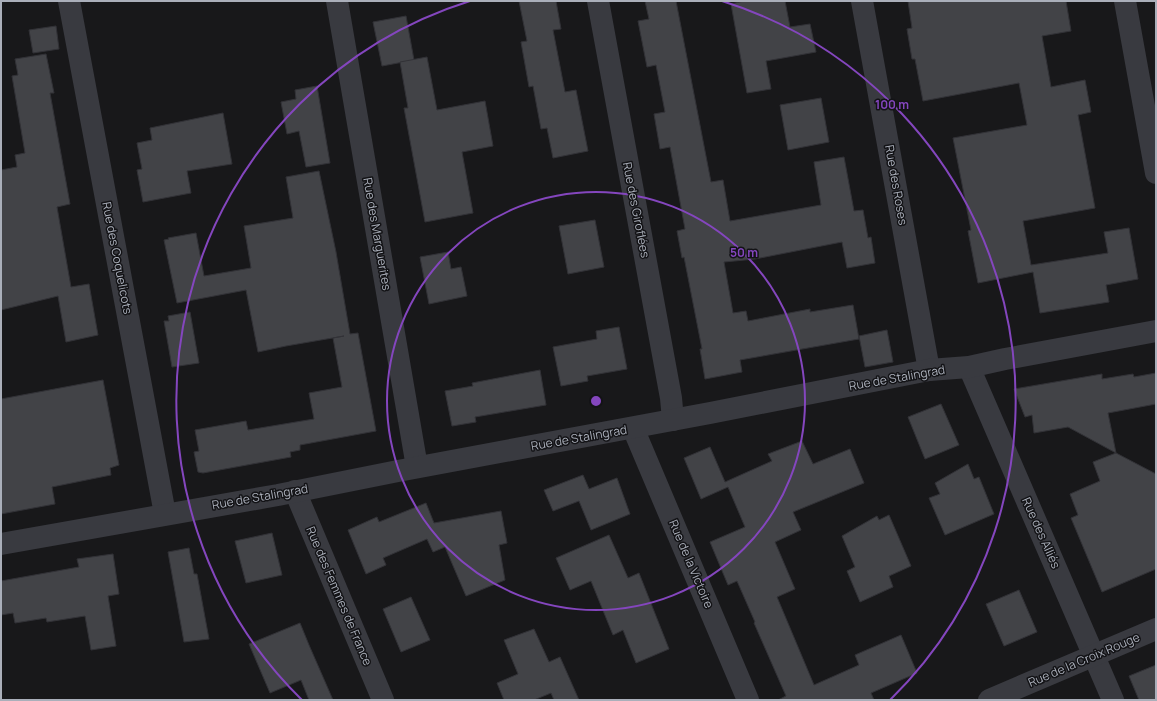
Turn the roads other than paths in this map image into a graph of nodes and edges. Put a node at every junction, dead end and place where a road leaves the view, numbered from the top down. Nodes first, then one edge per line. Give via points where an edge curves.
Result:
1 (70, 1) edge
2 (337, 1) edge
3 (598, 1) edge
4 (862, 1) edge
5 (1125, 1) edge
6 (1156, 173) edge
7 (1156, 331) edge
8 (969, 367) junction
9 (929, 370) junction
10 (673, 420) junction
11 (633, 428) junction
12 (417, 467) junction
13 (295, 492) junction
14 (165, 514) junction
15 (1, 544) edge
16 (1156, 629) edge
17 (1094, 656) junction
18 (383, 700) edge
19 (748, 700) edge
20 (989, 700) edge
21 (1113, 700) edge

1 - 14 street, Rue des Coquelicots
2 - 12 street, Rue des Marguerites
3 - 10 street, Rue des Giroflées
4 - 9 street, Rue des Roses
5 - 6 street
7 - 8 street, Rue de Stalingrad
8 - 9 street, Rue de Stalingrad
8 - 17 street, Rue des Alliés
9 - 10 street, Rue de Stalingrad
10 - 11 street, Rue de Stalingrad
11 - 12 street, Rue de Stalingrad
11 - 19 street, Rue de la Victoire
12 - 13 street, Rue de Stalingrad
13 - 14 street, Rue de Stalingrad
13 - 18 street, Rue des Femmes de France
14 - 15 street, Rue de Stalingrad
16 - 17 street, Rue de la Croix Rouge
17 - 20 street, Rue de la Croix Rouge
17 - 21 street, Rue des Alliés

